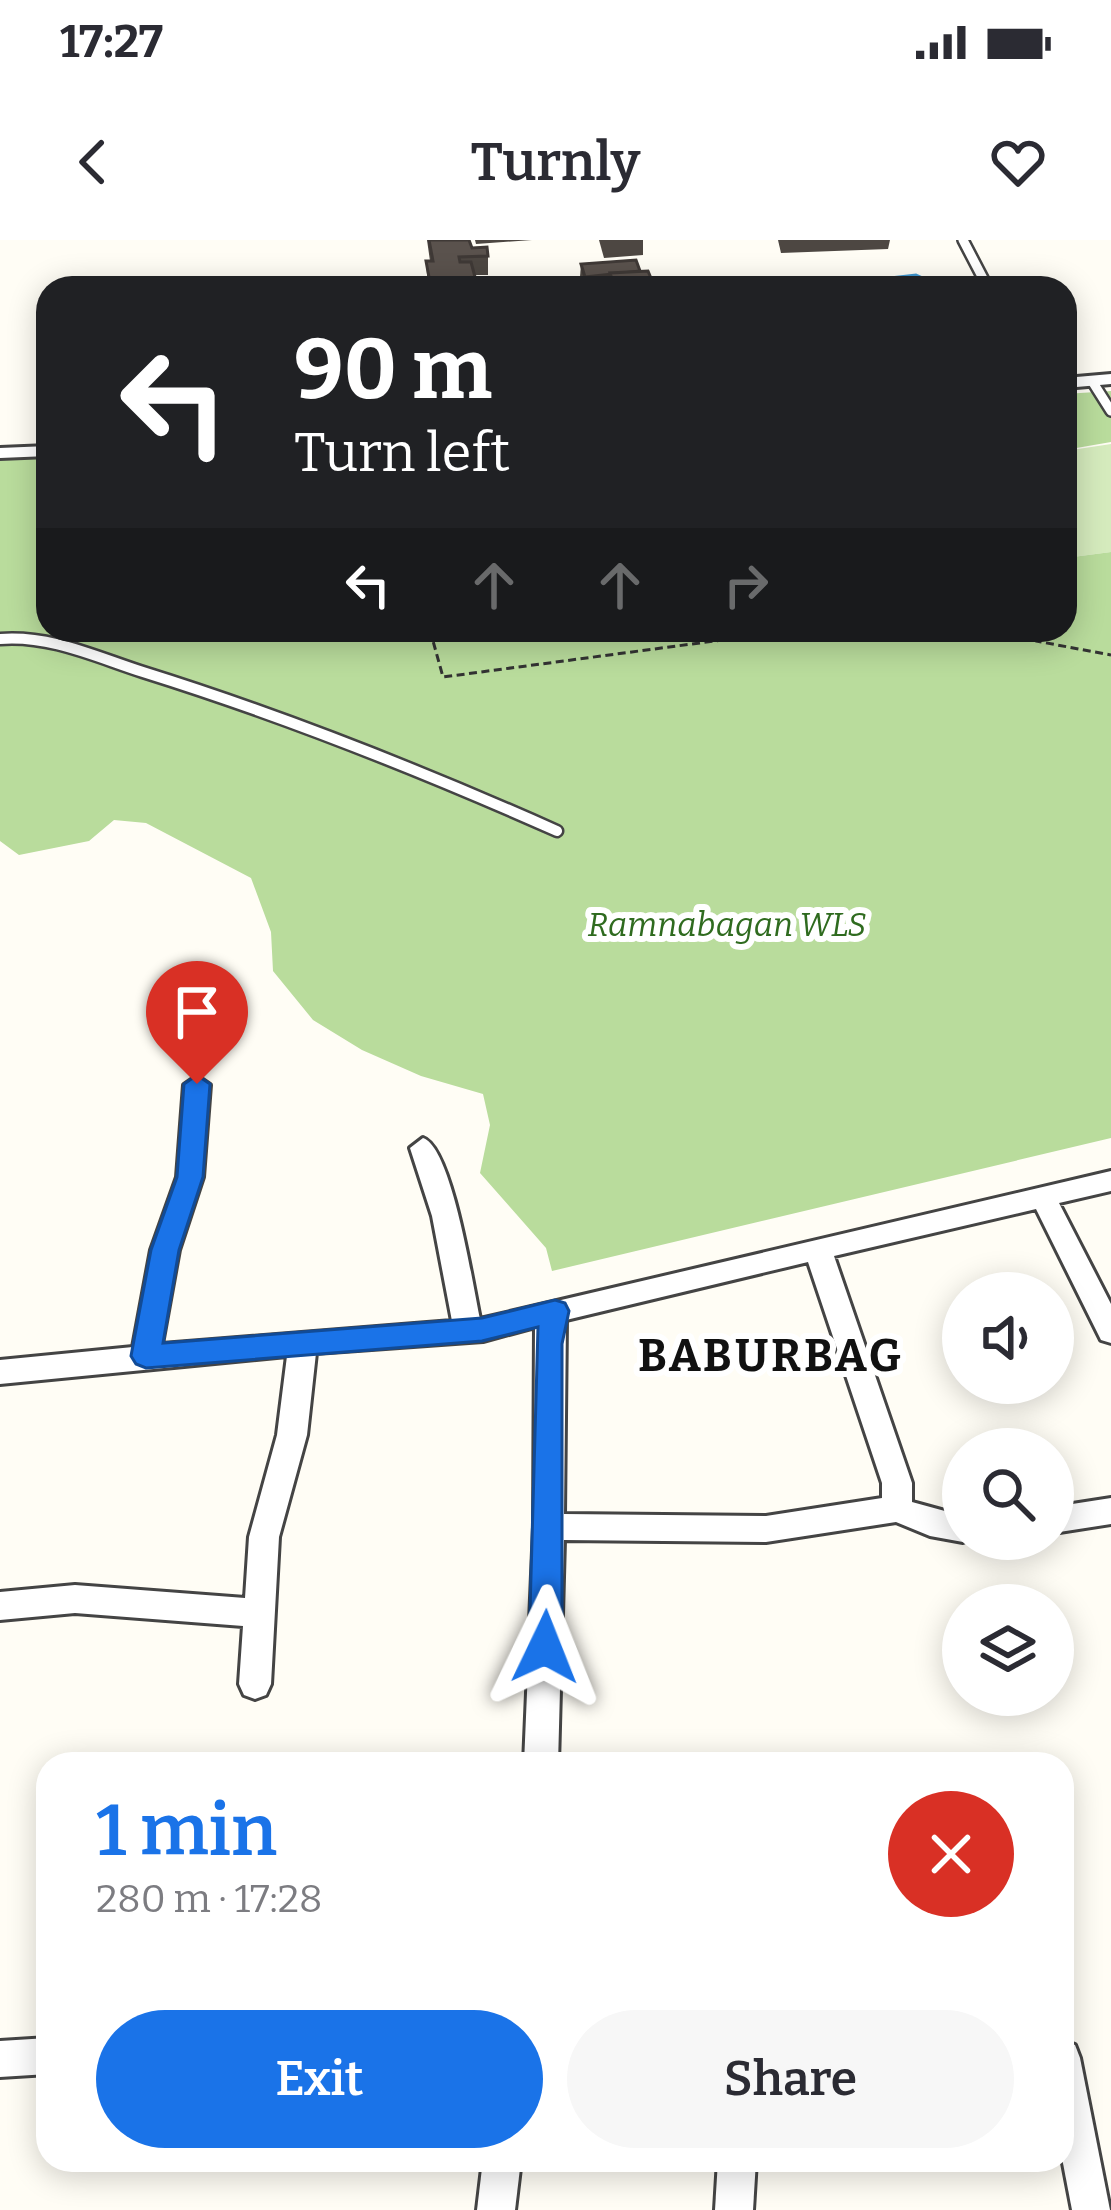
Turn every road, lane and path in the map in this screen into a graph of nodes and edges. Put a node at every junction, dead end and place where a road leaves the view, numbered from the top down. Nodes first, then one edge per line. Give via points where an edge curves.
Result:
1 (963, 240) edge
2 (982, 276) edge
3 (1102, 383) edge
4 (1111, 411) edge
5 (36, 452) edge
6 (0, 453) edge
7 (0, 639) edge
8 (36, 640) edge
9 (60, 642) edge
10 (433, 642) edge
11 (707, 642) edge
12 (1041, 642) edge
13 (1111, 655) edge
14 (557, 831) dead end
15 (197, 1084) dead end
16 (423, 1148) dead end
17 (1111, 1181) edge
18 (1044, 1199) junction
19 (817, 1247) junction
20 (555, 1311) junction
21 (468, 1331) junction
22 (1111, 1332) edge
23 (303, 1343) junction
24 (146, 1356) junction
25 (0, 1372) edge
26 (897, 1509) junction
27 (1111, 1510) edge
28 (1074, 1516) edge
29 (942, 1525) edge
30 (549, 1528) junction
31 (0, 1606) edge
32 (260, 1612) junction
33 (255, 1684) dead end
34 (541, 1752) edge
35 (36, 2057) edge
36 (0, 2060) edge
37 (1074, 2123) edge
38 (501, 2172) edge
39 (736, 2172) edge
40 (496, 2210) edge
41 (734, 2210) edge
42 (1090, 2210) edge

1 - 2 lane
3 - 4 lane
5 - 6 street
7 - 8 lane
9 - 14 lane via 396,758
10 - 11 path via 443,677
12 - 13 path
15 - 24 street via 190,1177 165,1250
16 - 21 street
17 - 18 street
18 - 19 street
18 - 22 street
19 - 20 street
19 - 26 street via 897,1483
20 - 21 street
20 - 30 street via 548,1344
21 - 23 street
23 - 24 street
23 - 32 street via 292,1435 264,1537
24 - 25 street
26 - 29 street
26 - 30 street via 766,1529
27 - 28 street
30 - 34 street
31 - 32 street via 75,1599
32 - 33 street
35 - 36 street
37 - 42 street
38 - 40 street
39 - 41 street

